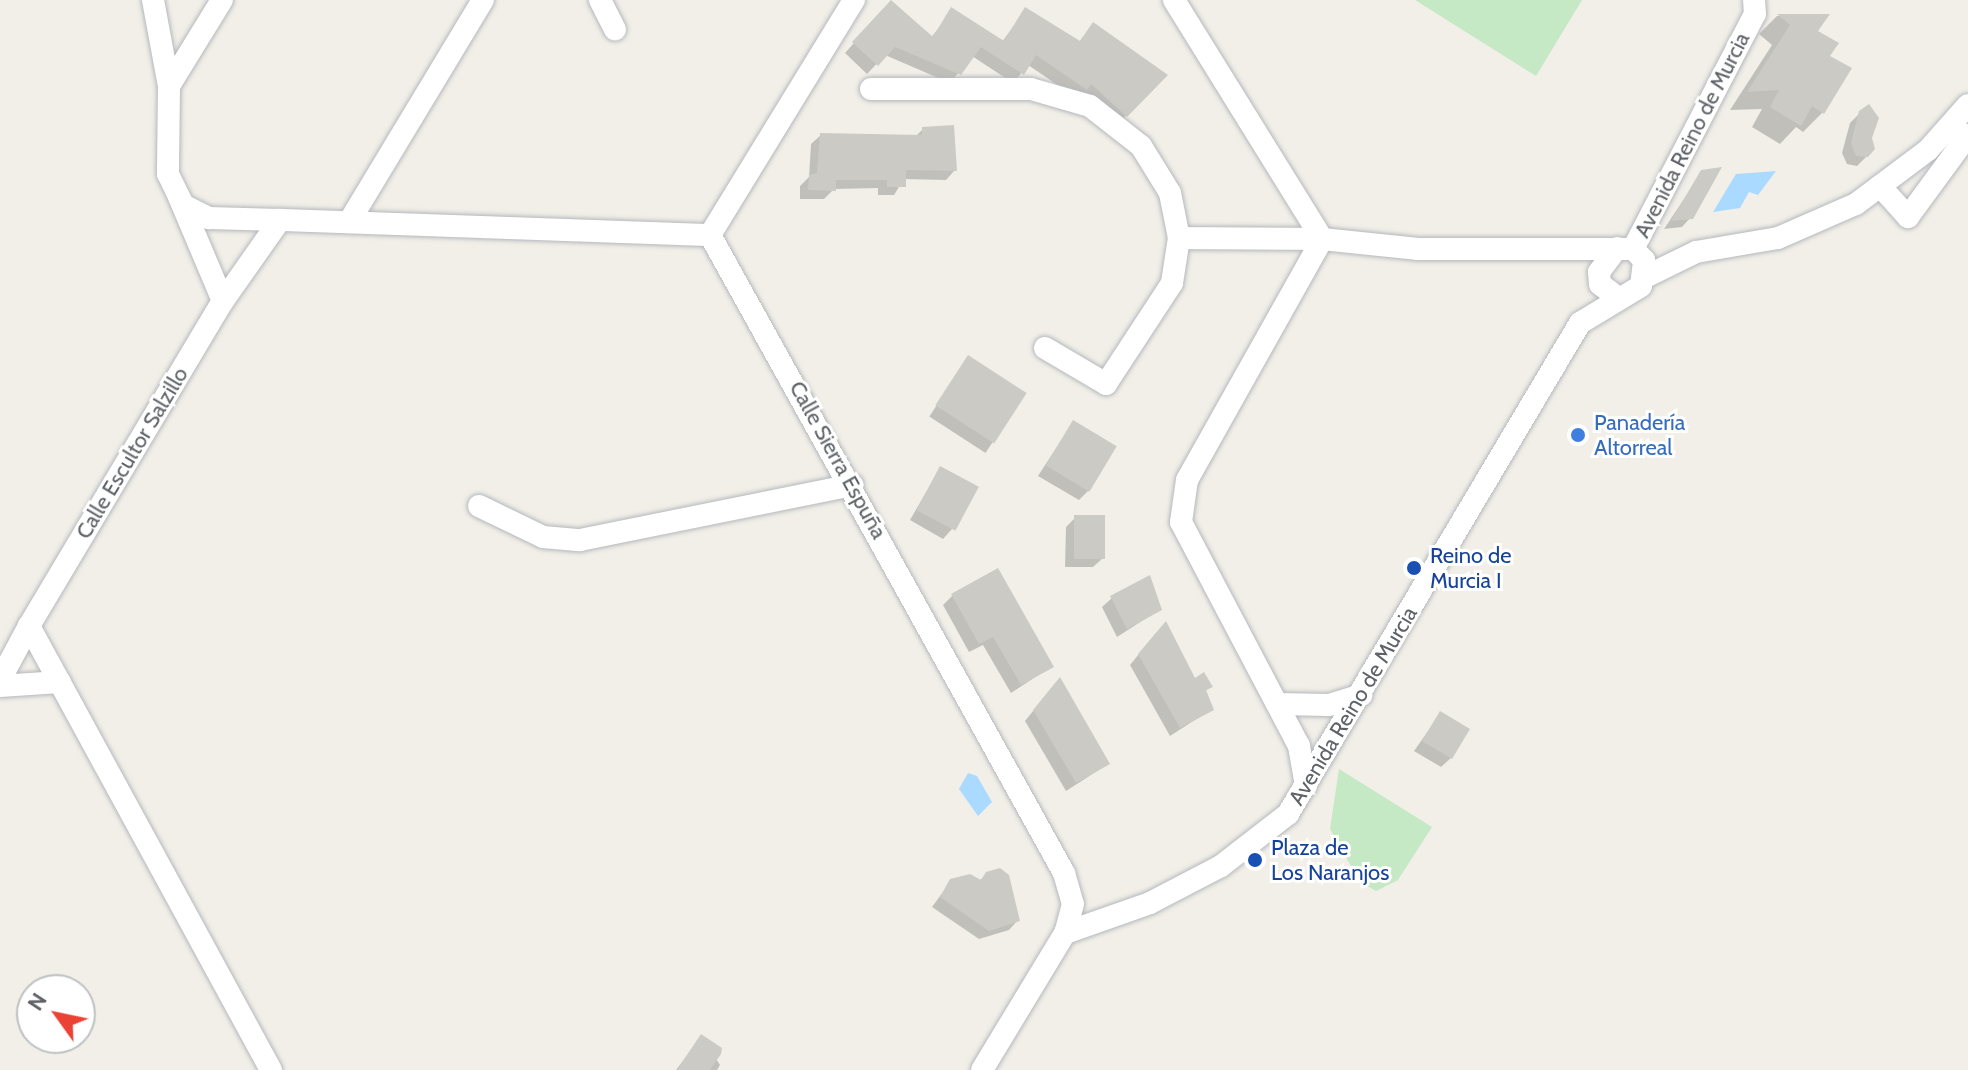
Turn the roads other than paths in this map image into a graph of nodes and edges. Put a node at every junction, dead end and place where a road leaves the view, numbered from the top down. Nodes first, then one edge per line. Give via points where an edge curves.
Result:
1 (153, 0) edge
2 (222, 0) edge
3 (483, 0) edge
4 (600, 0) edge
5 (854, 0) edge
6 (1174, 0) edge
7 (1754, 0) edge
8 (615, 29) dead end
9 (169, 86) junction
10 (871, 89) dead end
11 (1968, 105) edge
12 (1968, 135) edge
13 (1880, 186) junction
14 (177, 192) junction
15 (280, 220) junction
16 (349, 222) junction
17 (710, 235) junction
18 (1179, 238) junction
19 (1322, 239) junction
20 (1625, 248) junction
21 (1647, 276) junction
22 (1608, 290) junction
23 (223, 301) junction
24 (1045, 348) dead end
25 (853, 485) junction
26 (479, 506) dead end
27 (29, 626) junction
28 (60, 682) junction
29 (0, 683) edge
30 (1361, 695) junction
31 (1277, 704) junction
32 (1306, 786) junction
33 (1065, 933) junction
34 (271, 1070) edge
35 (982, 1070) edge

1 - 9 street
2 - 9 street
3 - 16 street
4 - 8 street
5 - 17 street
6 - 19 street
7 - 20 street, Avenida Reino de Murcia via 1755,14
9 - 14 street via 168,174
10 - 18 street via 1031,89 1090,106 1141,146 1170,193
11 - 13 street via 1928,150
12 - 13 street via 1908,217
13 - 21 street via 1856,204 1778,238 1696,252
14 - 15 street via 183,205 209,218
14 - 23 street via 188,229
15 - 16 street
15 - 23 street, Calle Escultor Salzillo
16 - 17 street
17 - 25 street, Calle Sierra Espuña
18 - 19 street
18 - 24 street via 1172,283 1106,384
19 - 20 street via 1418,249
19 - 31 street via 1187,480 1181,522
20 - 21 street, Avenida Reino de Murcia via 1644,260
20 - 22 street, Avenida Reino de Murcia via 1599,272
21 - 22 street, Avenida Reino de Murcia via 1641,286
22 - 30 street, Avenida Reino de Murcia via 1580,323
23 - 27 street, Calle Escultor Salzillo
25 - 26 street via 580,540 543,537
25 - 33 street, Calle Sierra Espuña via 1064,873 1073,904
27 - 28 street
27 - 29 street, Calle Escultor Salzillo
28 - 29 street
28 - 34 street
30 - 31 street via 1329,705
30 - 32 street, Avenida Reino de Murcia
31 - 32 street via 1299,746
32 - 33 street, Avenida Reino de Murcia via 1288,814 1221,866 1150,903
33 - 35 street

